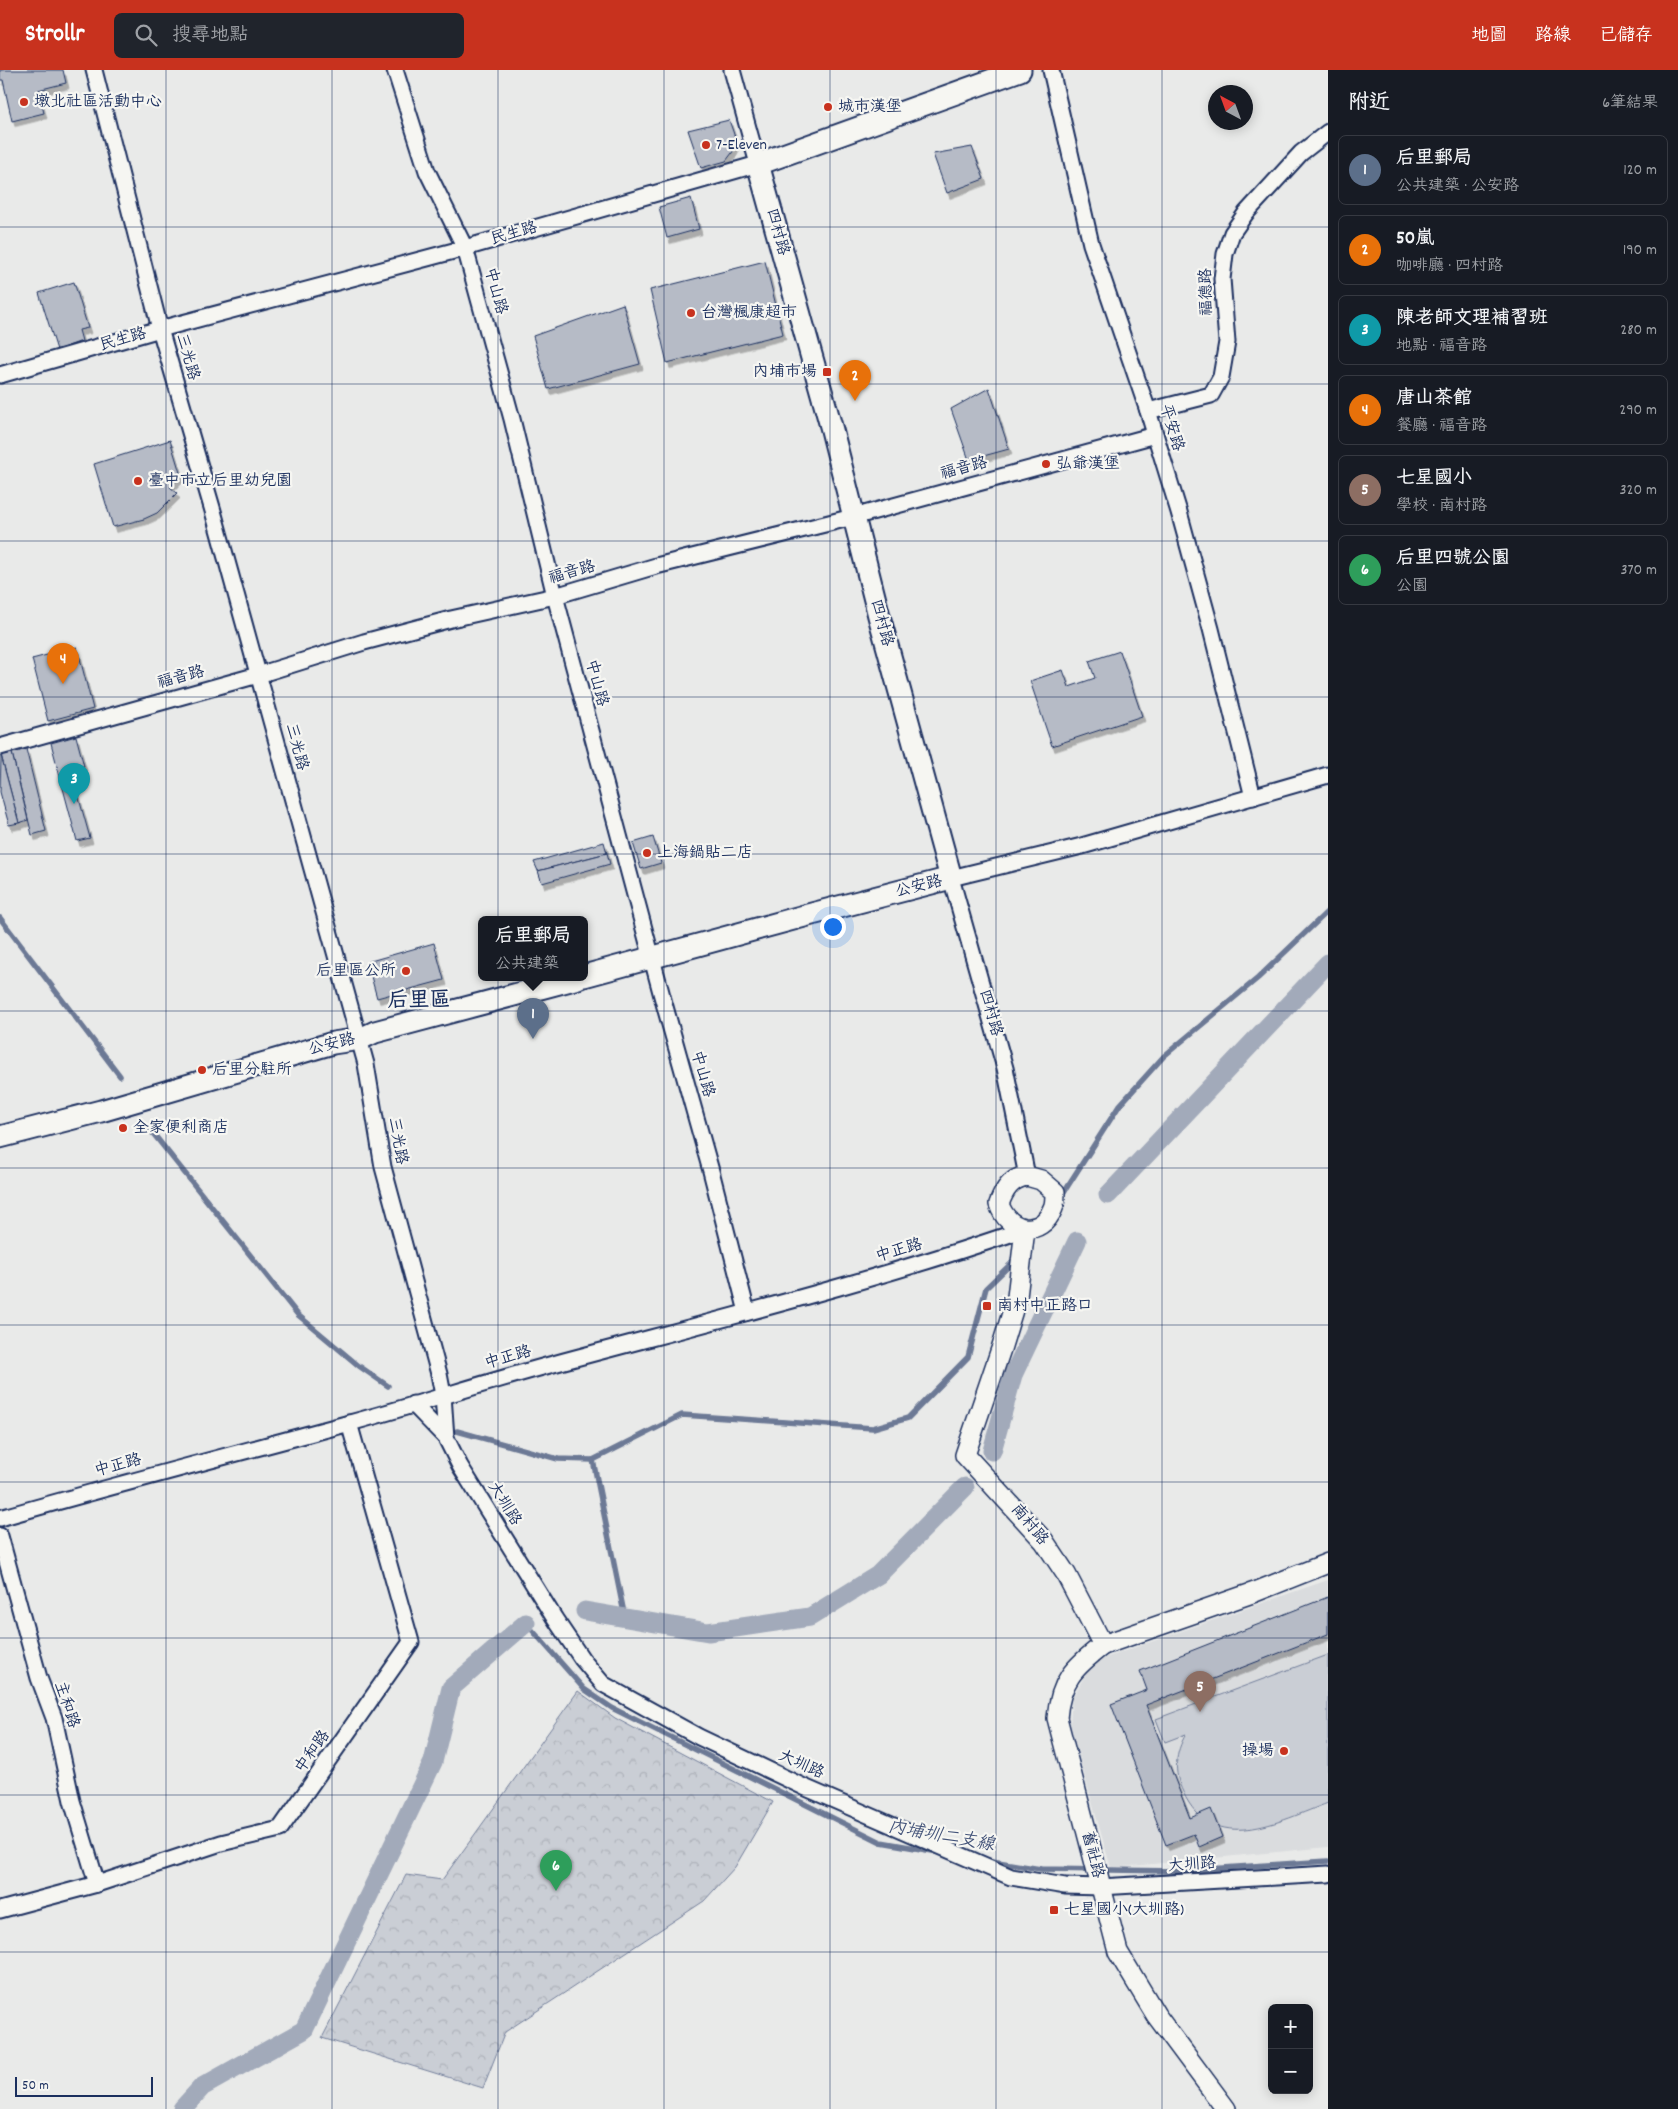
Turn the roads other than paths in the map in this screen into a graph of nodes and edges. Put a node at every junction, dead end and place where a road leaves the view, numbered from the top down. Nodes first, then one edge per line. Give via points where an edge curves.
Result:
1 (94, 70) edge
2 (395, 70) edge
3 (732, 70) edge
4 (1020, 70) edge
5 (1050, 70) edge
6 (1328, 132) edge
7 (758, 164) junction
8 (465, 248) junction
9 (160, 330) junction
10 (0, 375) edge
11 (1148, 411) junction
12 (1155, 435) junction
13 (853, 517) junction
14 (555, 596) junction
15 (258, 675) junction
16 (0, 747) edge
17 (1328, 776) edge
18 (1253, 797) junction
19 (951, 878) junction
20 (652, 958) junction
21 (588, 975) edge
22 (567, 981) edge
23 (360, 1039) junction
24 (0, 1137) edge
25 (1027, 1176) junction
26 (1025, 1229) junction
27 (747, 1312) junction
28 (443, 1395) junction
29 (412, 1404) junction
30 (349, 1423) junction
31 (446, 1438) junction
32 (0, 1518) edge
33 (0, 1536) edge
34 (1328, 1564) edge
35 (1103, 1645) junction
36 (1328, 1874) edge
37 (97, 1884) junction
38 (1100, 1887) junction
39 (0, 1910) edge
40 (1226, 2109) edge

1 - 9 street, 三光路
2 - 8 street, 中山路 via 427,171
3 - 7 street, 四村路
4 - 7 main road, 民生路
5 - 11 street, 平安路 via 1091,244
6 - 11 street, 福德路 via 1301,153 1232,233 1222,279 1226,342 1221,377 1211,395
7 - 8 street, 民生路
7 - 13 main road, 四村路
8 - 9 street, 民生路
8 - 14 street, 中山路 via 512,419
9 - 10 street, 民生路
9 - 15 street, 三光路
11 - 12 street, 平安路
12 - 13 street, 福音路
12 - 18 street, 平安路 via 1211,629
13 - 14 street, 福音路 via 656,566
13 - 19 main road, 四村路
14 - 15 street, 福音路 via 364,642
14 - 20 street, 中山路
15 - 16 street, 福音路
15 - 23 street, 三光路
17 - 18 street, 公安路
18 - 19 street, 公安路 via 1082,846
19 - 20 main road, 公安路
19 - 25 street, 四村路 via 1005,1068
20 - 21 main road, 公安路
20 - 27 street, 中山路
22 - 23 main road, 公安路 via 375,1032
23 - 24 main road, 公安路 via 333,1043
23 - 28 street, 三光路 via 383,1167
25 - 26 street via 1010,1183 999,1204 1012,1225
25 - 26 street via 1041,1180 1055,1192 1053,1209 1046,1219
26 - 27 street, 中正路 via 960,1252
26 - 35 street, 南村路 via 1016,1297 965,1455 1044,1541 1066,1574
27 - 28 street, 中正路
28 - 29 street, 中正路
28 - 31 street, 三光路
29 - 30 street, 中正路
29 - 31 street, 大圳路
30 - 32 street, 中正路
30 - 37 street, 中和路 via 411,1642 280,1830 221,1843
31 - 38 street, 大圳路 via 555,1619 603,1684 698,1737 1011,1877 1065,1886
33 - 37 street, 主和路 via 39,1678 54,1718 72,1801
34 - 35 street
35 - 38 street, 舊社路 via 1080,1663 1066,1680 1057,1718
36 - 38 street, 大圳路
37 - 39 street, 中和路
38 - 40 street, 舊社路 via 1118,1952 1156,2015

